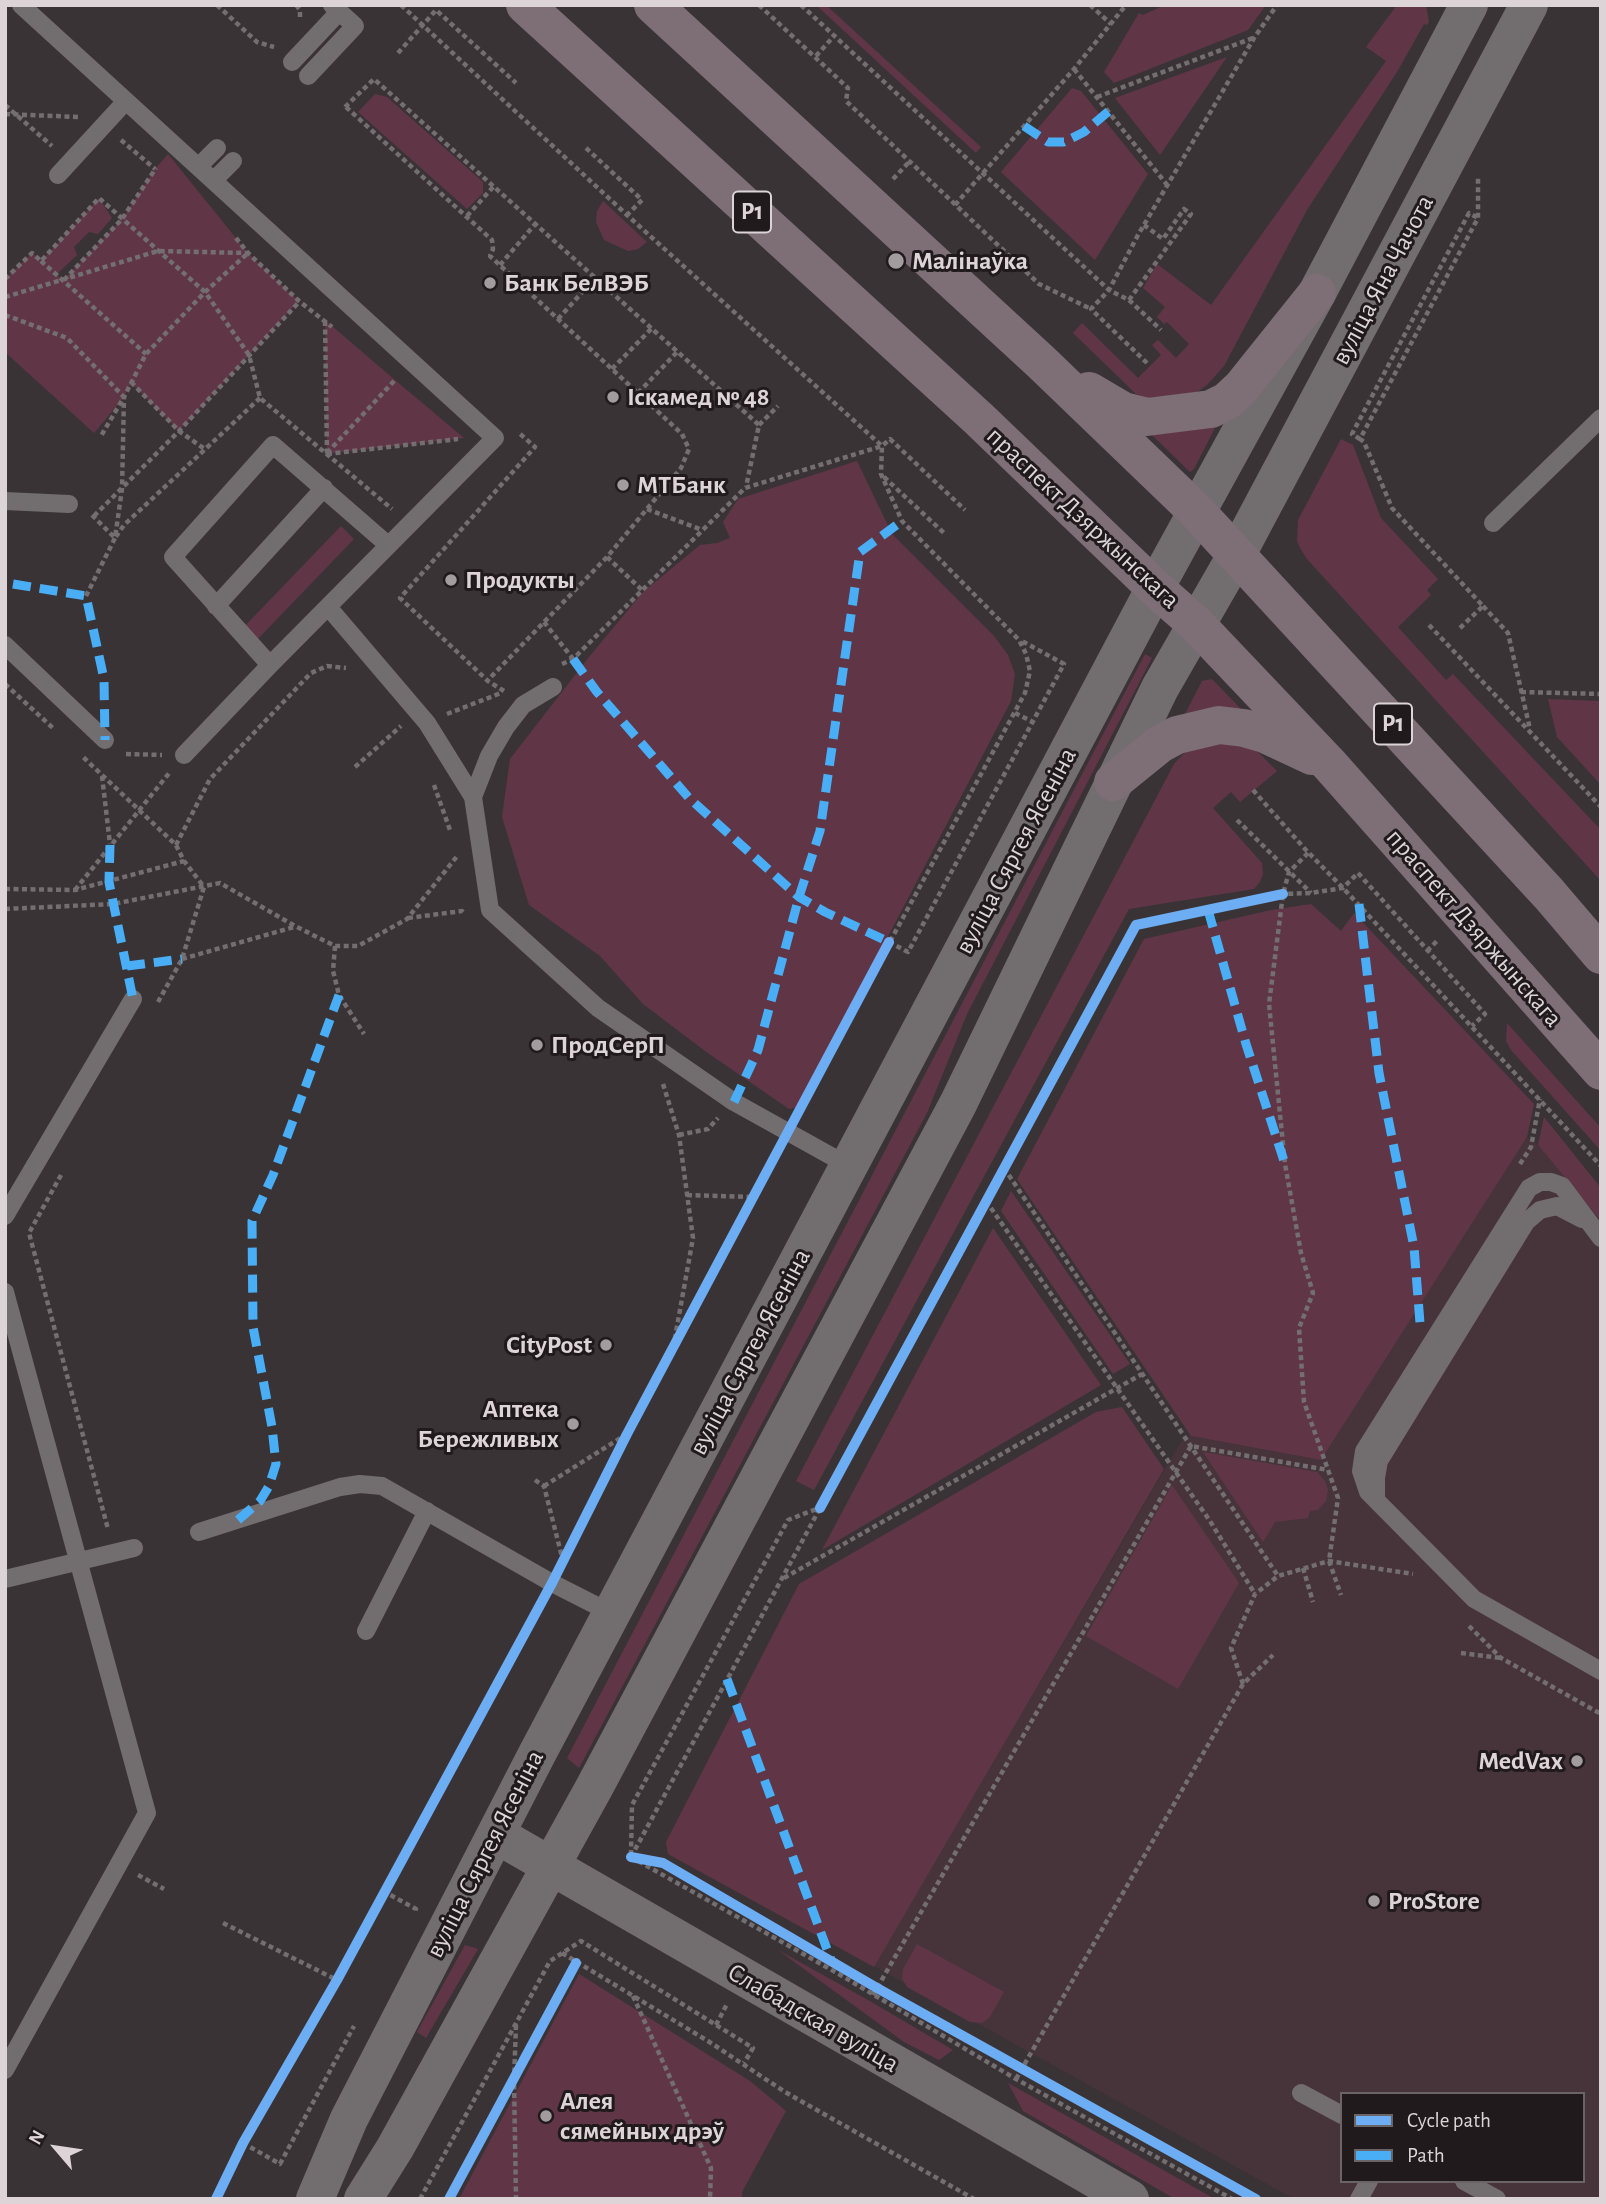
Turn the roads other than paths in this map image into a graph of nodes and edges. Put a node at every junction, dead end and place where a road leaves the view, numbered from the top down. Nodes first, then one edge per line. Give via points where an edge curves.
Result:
1 (21, 5) edge
2 (525, 5) edge
3 (653, 5) edge
4 (1469, 5) edge
5 (1529, 5) edge
6 (335, 8) edge
7 (292, 62) dead end
8 (308, 76) dead end
9 (126, 101) junction
10 (217, 148) dead end
11 (233, 161) dead end
12 (199, 166) junction
13 (64, 168) road end
14 (214, 180) junction
15 (1317, 293) junction
16 (1041, 362) junction
17 (1601, 418) edge
18 (324, 488) junction
19 (5, 501) edge
20 (69, 504) road end
21 (1196, 511) junction
22 (1493, 523) dead end
23 (388, 545) junction
24 (1237, 554) junction
25 (1155, 588) junction
26 (216, 606) junction
27 (328, 608) junction
28 (1196, 624) junction
29 (5, 645) edge
30 (270, 665) junction
31 (553, 687) dead end
32 (105, 740) dead end
33 (184, 755) road end
34 (1330, 765) junction
35 (1114, 782) junction
36 (473, 797) junction
37 (1601, 955) edge
38 (133, 999) dead end
39 (1601, 1071) edge
40 (849, 1166) junction
41 (5, 1216) edge
42 (1597, 1233) edge
43 (5, 1293) edge
44 (1376, 1500) junction
45 (428, 1511) junction
46 (199, 1532) dead end
47 (134, 1548) dead end
48 (80, 1561) junction
49 (5, 1579) edge
50 (611, 1613) junction
51 (366, 1631) dead end
52 (1601, 1671) edge
53 (496, 1835) junction
54 (550, 1866) junction
55 (5, 2070) edge
56 (1301, 2093) dead end
57 (1340, 2114) edge
58 (1368, 2183) edge
59 (1469, 2183) edge
60 (315, 2199) edge
61 (363, 2199) edge
62 (1130, 2199) edge
63 (1359, 2199) edge
64 (1497, 2199) edge

1 - 9 lane
2 - 25 main road, праспект Дзяржынскага / Р1 via 979,419
3 - 16 main road, Р1
4 - 15 main road, вуліца Яна Чачота
5 - 24 main road, вуліца Яна Чачота
6 - 7 lane
6 - 8 lane via 355,26
9 - 12 lane
9 - 13 lane
10 - 12 lane
11 - 14 lane
12 - 14 lane
14 - 23 lane via 495,438
15 - 16 main road via 1241,388 1211,410 1147,417 1123,411
15 - 21 main road, вуліца Яна Чачота
16 - 21 main road, Р1
17 - 22 lane
18 - 23 lane
18 - 26 lane
18 - 26 lane via 272,445 173,557
19 - 20 lane
21 - 24 main road, Р1
21 - 25 main road, вуліца Сяргея Ясеніна
23 - 27 lane
24 - 28 main road, вуліца Сяргея Ясеніна
24 - 37 main road, Р1
25 - 28 main road, праспект Дзяржынскага / Р1
25 - 40 main road, вуліца Сяргея Ясеніна
26 - 30 lane
27 - 30 lane
27 - 36 lane via 427,723
28 - 34 main road, праспект Дзяржынскага / Р1
28 - 35 main road, вуліца Сяргея Ясеніна
29 - 32 lane
30 - 33 lane
31 - 36 lane via 523,705 506,727
34 - 35 main road via 1265,734 1219,725 1160,744
34 - 39 main road, праспект Дзяржынскага / Р1
35 - 54 main road, вуліца Сяргея Ясеніна via 951,1116
36 - 40 lane via 490,910 598,1008 734,1102
38 - 41 lane
40 - 50 main road, вуліца Сяргея Ясеніна
42 - 44 lane via 1576,1214 1557,1206 1540,1210 1526,1222 1379,1461
42 - 44 lane via 1562,1186 1540,1182 1522,1197 1364,1451 1361,1471
43 - 48 lane
44 - 52 lane via 1474,1599
45 - 46 lane via 383,1486 360,1484
45 - 50 lane
45 - 51 lane
47 - 48 lane
48 - 49 lane
48 - 55 lane via 147,1813
50 - 53 main road, вуліца Сяргея Ясеніна
53 - 54 main road, Слабадская вуліца
53 - 60 main road, вуліца Сяргея Ясеніна via 349,2119
54 - 61 main road, вуліца Сяргея Ясеніна
54 - 62 main road, Слабадская вуліца
56 - 57 lane
58 - 63 lane
59 - 64 lane

